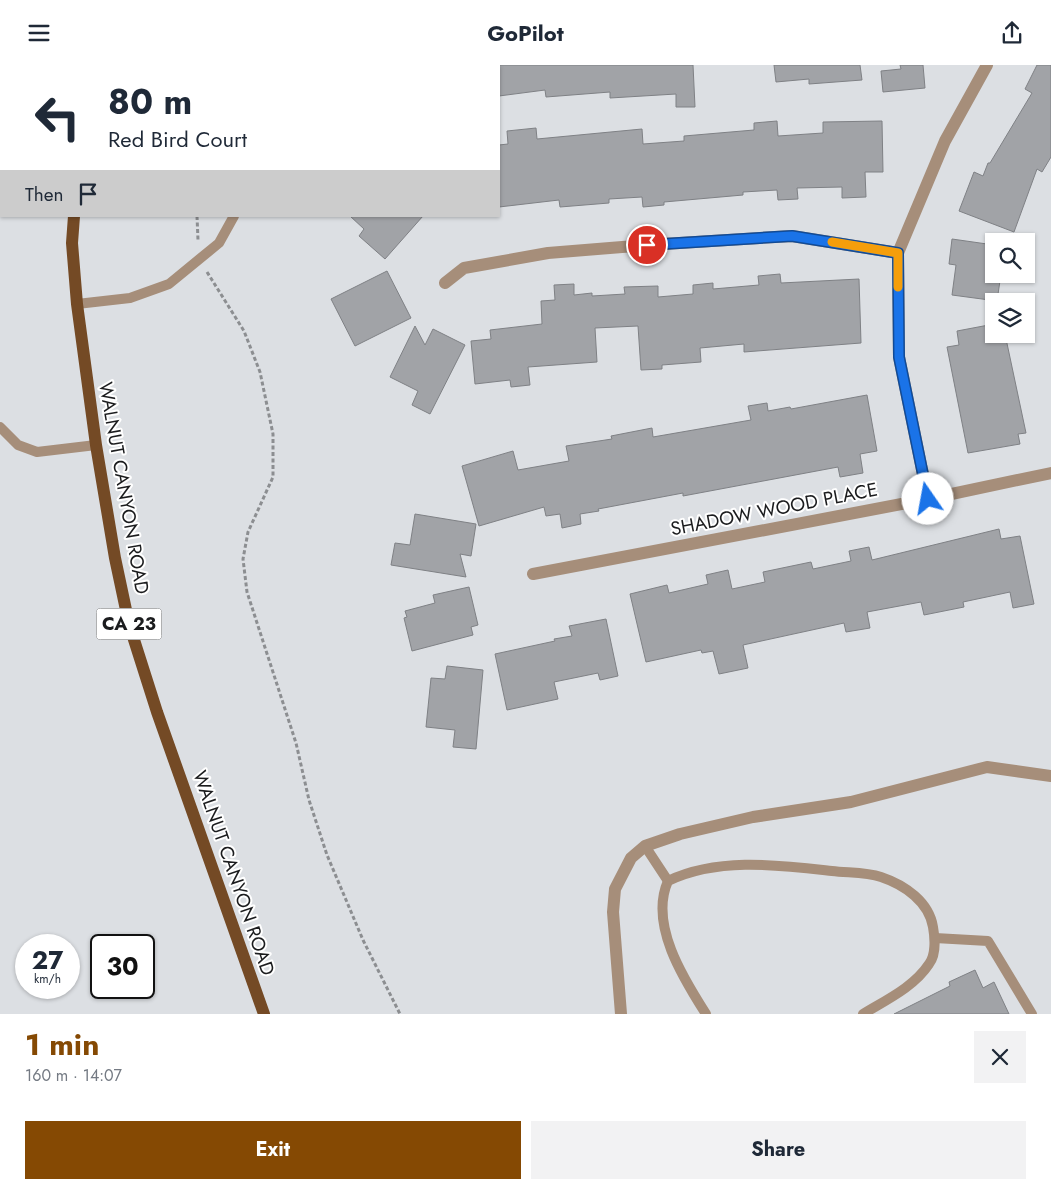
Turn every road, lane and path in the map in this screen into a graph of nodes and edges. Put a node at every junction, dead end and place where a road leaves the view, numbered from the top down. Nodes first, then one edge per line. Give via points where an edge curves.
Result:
1 (987, 65) edge
2 (74, 217) edge
3 (233, 217) edge
4 (898, 253) junction
5 (199, 259) junction
6 (445, 283) dead end
7 (77, 304) junction
8 (0, 427) edge
9 (96, 445) junction
10 (1051, 473) edge
11 (928, 499) junction
12 (533, 574) dead end
13 (1051, 776) edge
14 (645, 846) junction
15 (668, 881) junction
16 (935, 938) junction
17 (264, 1014) edge
18 (400, 1014) edge
19 (622, 1014) edge
20 (706, 1014) edge
21 (863, 1014) edge
22 (1032, 1014) edge

1 - 4 street via 945,141
2 - 7 main road, WALNUT CANYON ROAD / CA 23 via 72,243
3 - 5 lane via 219,243
4 - 6 street via 792,236 714,241 548,253 464,268
4 - 11 street via 899,357
5 - 7 lane via 169,283 130,298
5 - 18 path via 244,331 260,372 274,434 273,477 246,541 243,559 247,592 296,743 309,800 327,855
7 - 9 main road, WALNUT CANYON ROAD / CA 23
8 - 9 lane via 18,445 37,452
9 - 17 main road, WALNUT CANYON ROAD / CA 23 via 129,624
10 - 11 street, SHADOW WOOD PLACE
11 - 12 street, SHADOW WOOD PLACE
13 - 14 street via 986,767 851,802 698,829
14 - 15 lane
14 - 19 street via 631,858 615,889 613,912
15 - 16 lane via 687,872 708,868 773,865 881,877 918,899 931,915
15 - 20 lane via 660,908 666,932 685,981
16 - 21 lane via 931,963 913,983
16 - 22 lane via 988,941

